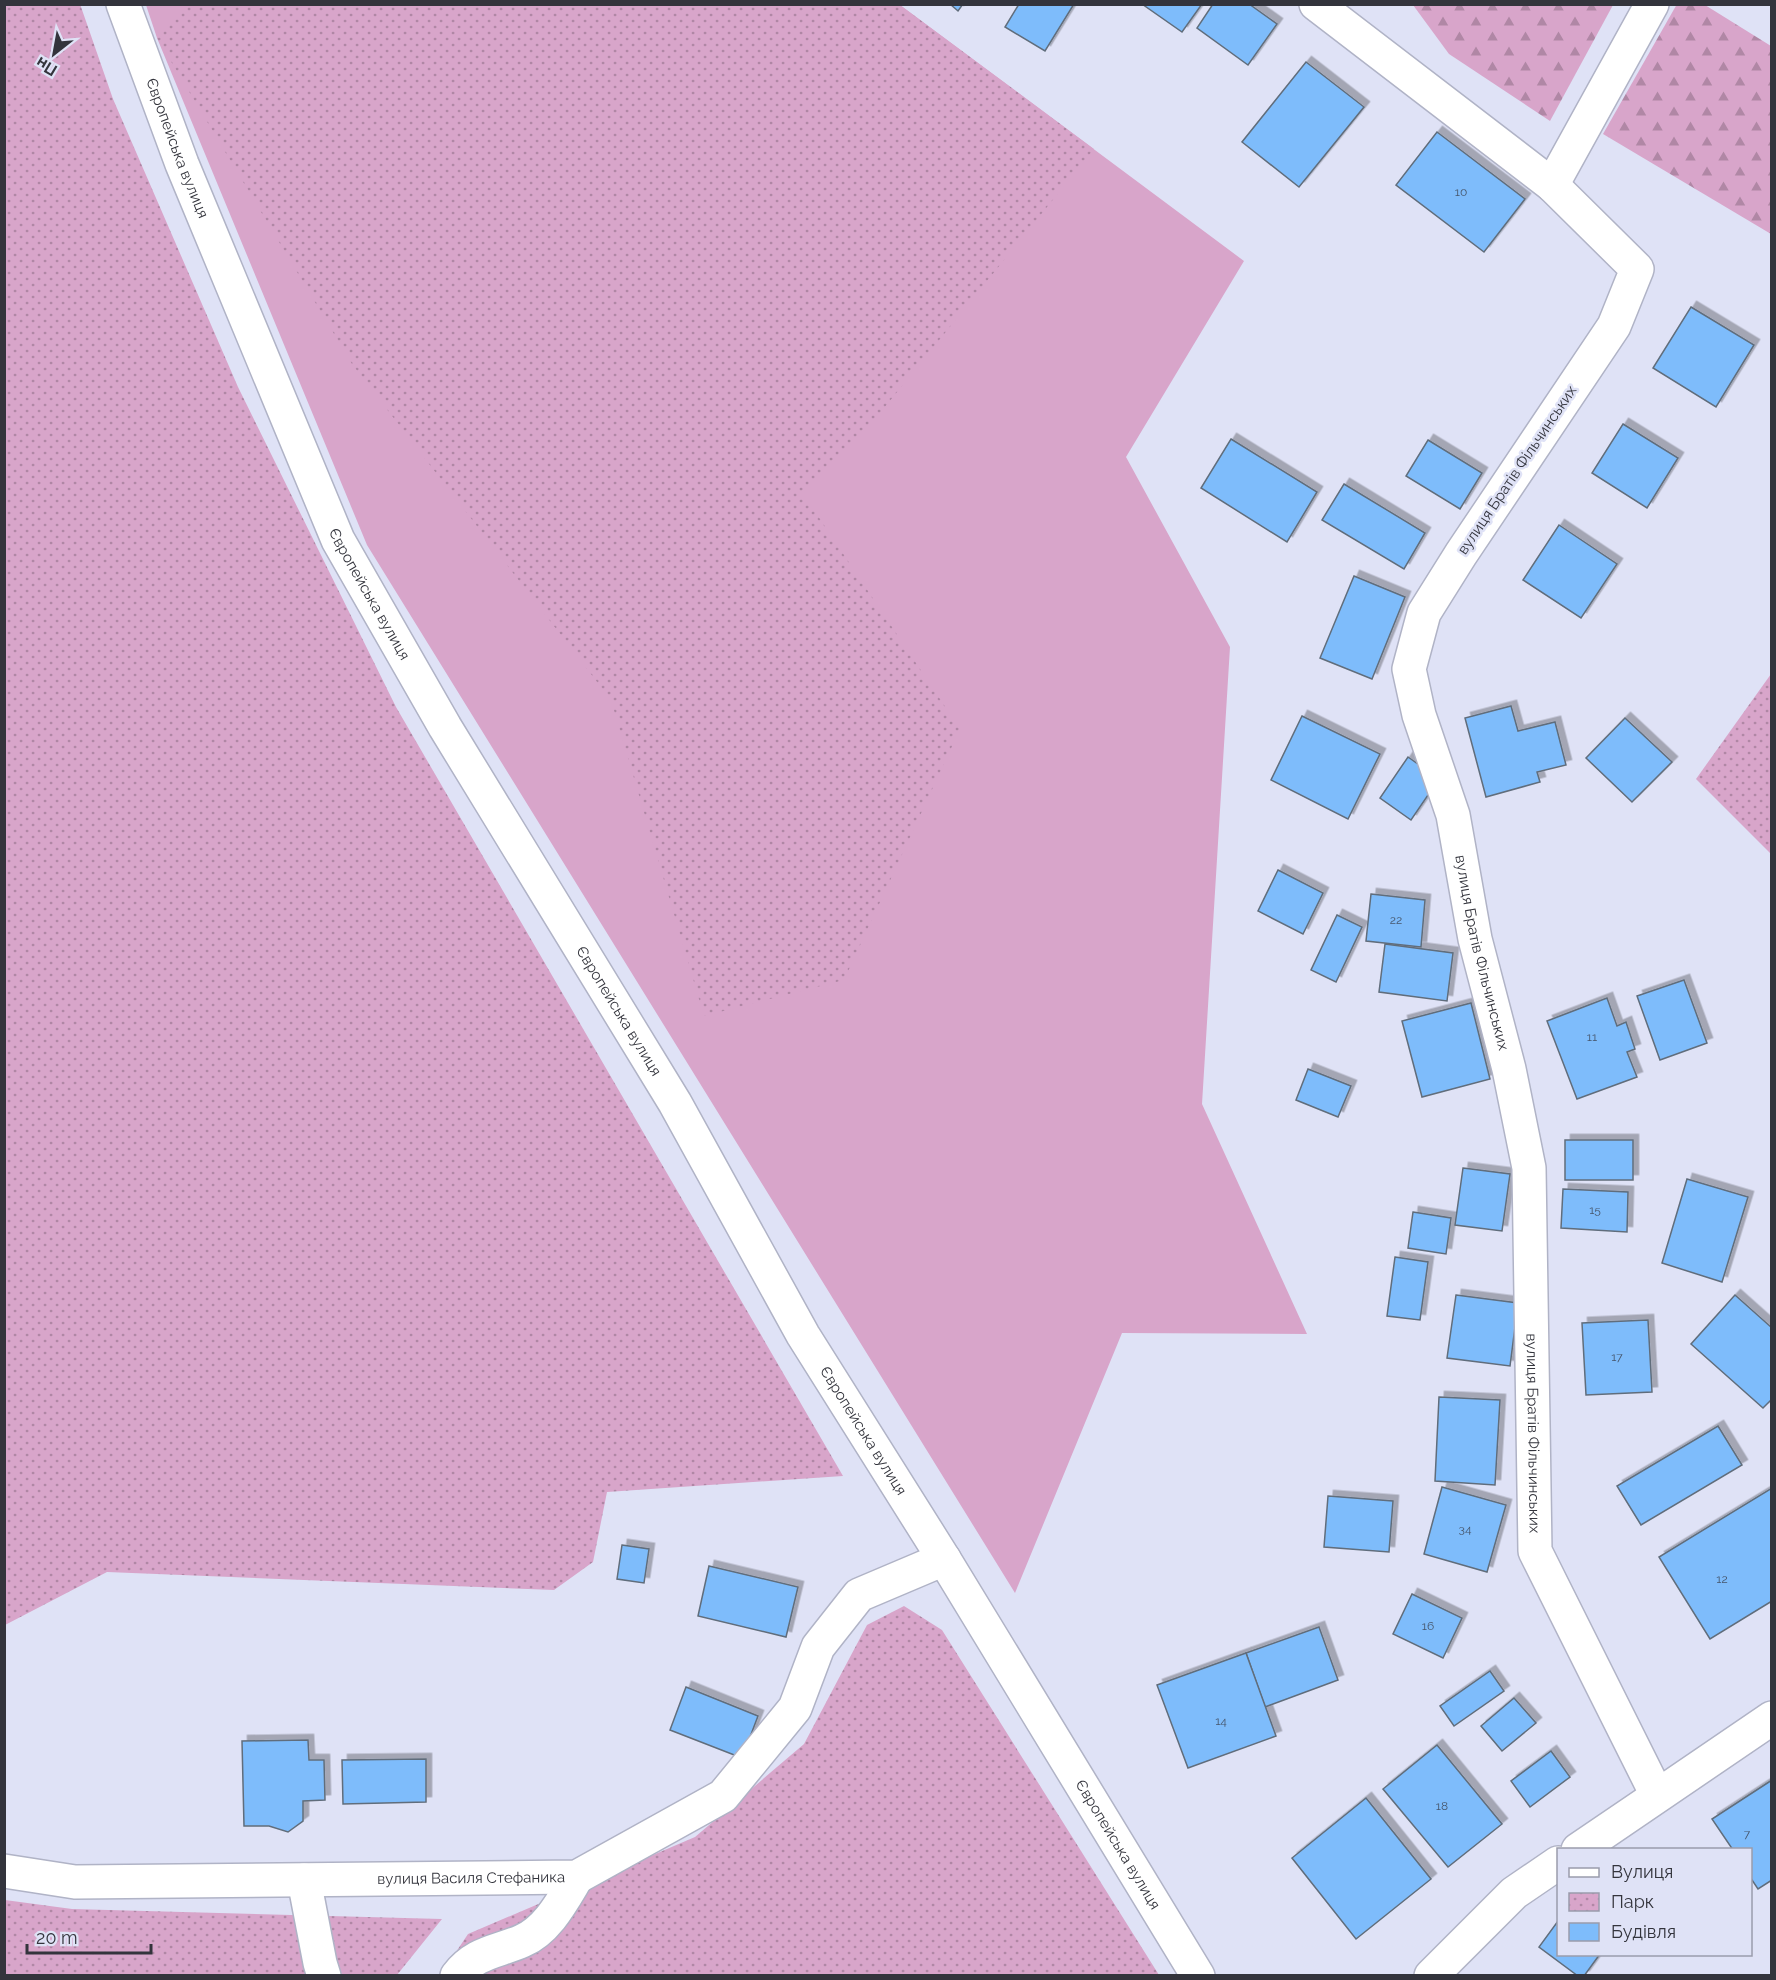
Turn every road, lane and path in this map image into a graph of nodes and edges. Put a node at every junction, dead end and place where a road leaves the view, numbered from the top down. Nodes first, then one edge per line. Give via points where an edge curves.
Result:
1 (123, 4) edge
2 (1316, 4) edge
3 (1652, 4) edge
4 (1552, 185) junction
5 (945, 1559) junction
6 (1772, 1718) edge
7 (1657, 1796) junction
8 (1581, 1848) edge
9 (1557, 1864) edge
10 (4, 1871) edge
11 (576, 1877) junction
12 (304, 1880) junction
13 (324, 1976) edge
14 (456, 1976) edge
15 (1198, 1976) edge
16 (1431, 1976) edge

1 - 5 street, Європейська вулиця via 182,164 338,540 445,727 675,1103 803,1335
2 - 4 street, вулиця Братів Фільчинських
3 - 4 street
4 - 7 street, вулиця Братів Фільчинських via 1637,269 1614,326 1424,613 1409,669 1419,715 1453,815 1475,939 1509,1069 1529,1168 1535,1551
5 - 11 street, вулиця Василя Стефаника via 859,1595 818,1647 795,1708 723,1796
5 - 15 street, Європейська вулиця
6 - 7 street
7 - 8 street
9 - 16 street via 1514,1893
10 - 12 street, вулиця Василя Стефаника via 75,1882
11 - 12 street, вулиця Василя Стефаника
11 - 14 street via 559,1908 524,1941 487,1952
12 - 13 street

